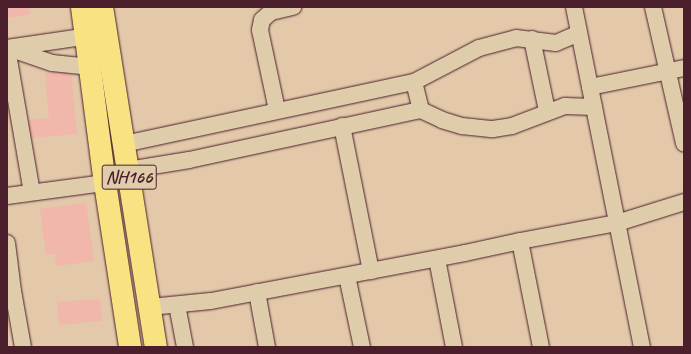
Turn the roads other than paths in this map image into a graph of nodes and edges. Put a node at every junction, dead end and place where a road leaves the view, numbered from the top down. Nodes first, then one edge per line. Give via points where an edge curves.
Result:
1 (82, 7) edge
2 (102, 7) edge
3 (293, 7) edge
4 (574, 7) edge
5 (653, 7) edge
6 (579, 33) junction
7 (96, 35) junction
8 (532, 39) junction
9 (7, 48) edge
10 (91, 67) junction
11 (684, 68) edge
12 (667, 71) junction
13 (414, 82) junction
14 (590, 87) junction
15 (594, 107) junction
16 (277, 110) junction
17 (421, 110) junction
18 (547, 111) junction
19 (342, 126) junction
20 (124, 144) junction
21 (684, 144) edge
22 (128, 170) junction
23 (105, 182) junction
24 (32, 192) junction
25 (7, 196) edge
26 (684, 202) edge
27 (617, 223) junction
28 (520, 241) junction
29 (7, 243) edge
30 (437, 259) junction
31 (371, 271) junction
32 (347, 276) junction
33 (257, 292) junction
34 (177, 305) junction
35 (150, 307) junction
36 (24, 347) edge
37 (130, 347) edge
38 (156, 347) edge
39 (185, 347) edge
40 (268, 347) edge
41 (362, 347) edge
42 (454, 347) edge
43 (541, 347) edge
44 (642, 347) edge

1 - 7 highway, NH166
2 - 7 highway, NH166
3 - 16 street via 271,12 262,20 260,30
4 - 6 street
5 - 12 street
6 - 8 street via 556,43
6 - 14 street
7 - 9 street
7 - 10 highway, NH166
7 - 20 highway, NH166
8 - 13 street via 516,38 479,48
8 - 18 street
9 - 10 street via 52,63
9 - 24 street
10 - 23 highway, NH166
11 - 12 street
12 - 14 street
12 - 21 street
13 - 16 street
13 - 17 street
14 - 15 street
15 - 18 street via 565,106
15 - 27 street
16 - 20 street
17 - 18 street via 462,126 493,129 512,126
17 - 19 street
19 - 22 street via 189,160
19 - 31 street
20 - 22 highway, NH166
22 - 35 highway, NH166
23 - 24 street
23 - 37 highway, NH166
24 - 25 street
26 - 27 street
27 - 28 street
27 - 44 street
28 - 30 street
28 - 43 street
29 - 36 street
30 - 31 street
30 - 42 street
31 - 32 street
32 - 33 street
32 - 41 street
33 - 34 street
33 - 40 street
34 - 35 street
34 - 39 street
35 - 38 highway, NH166

